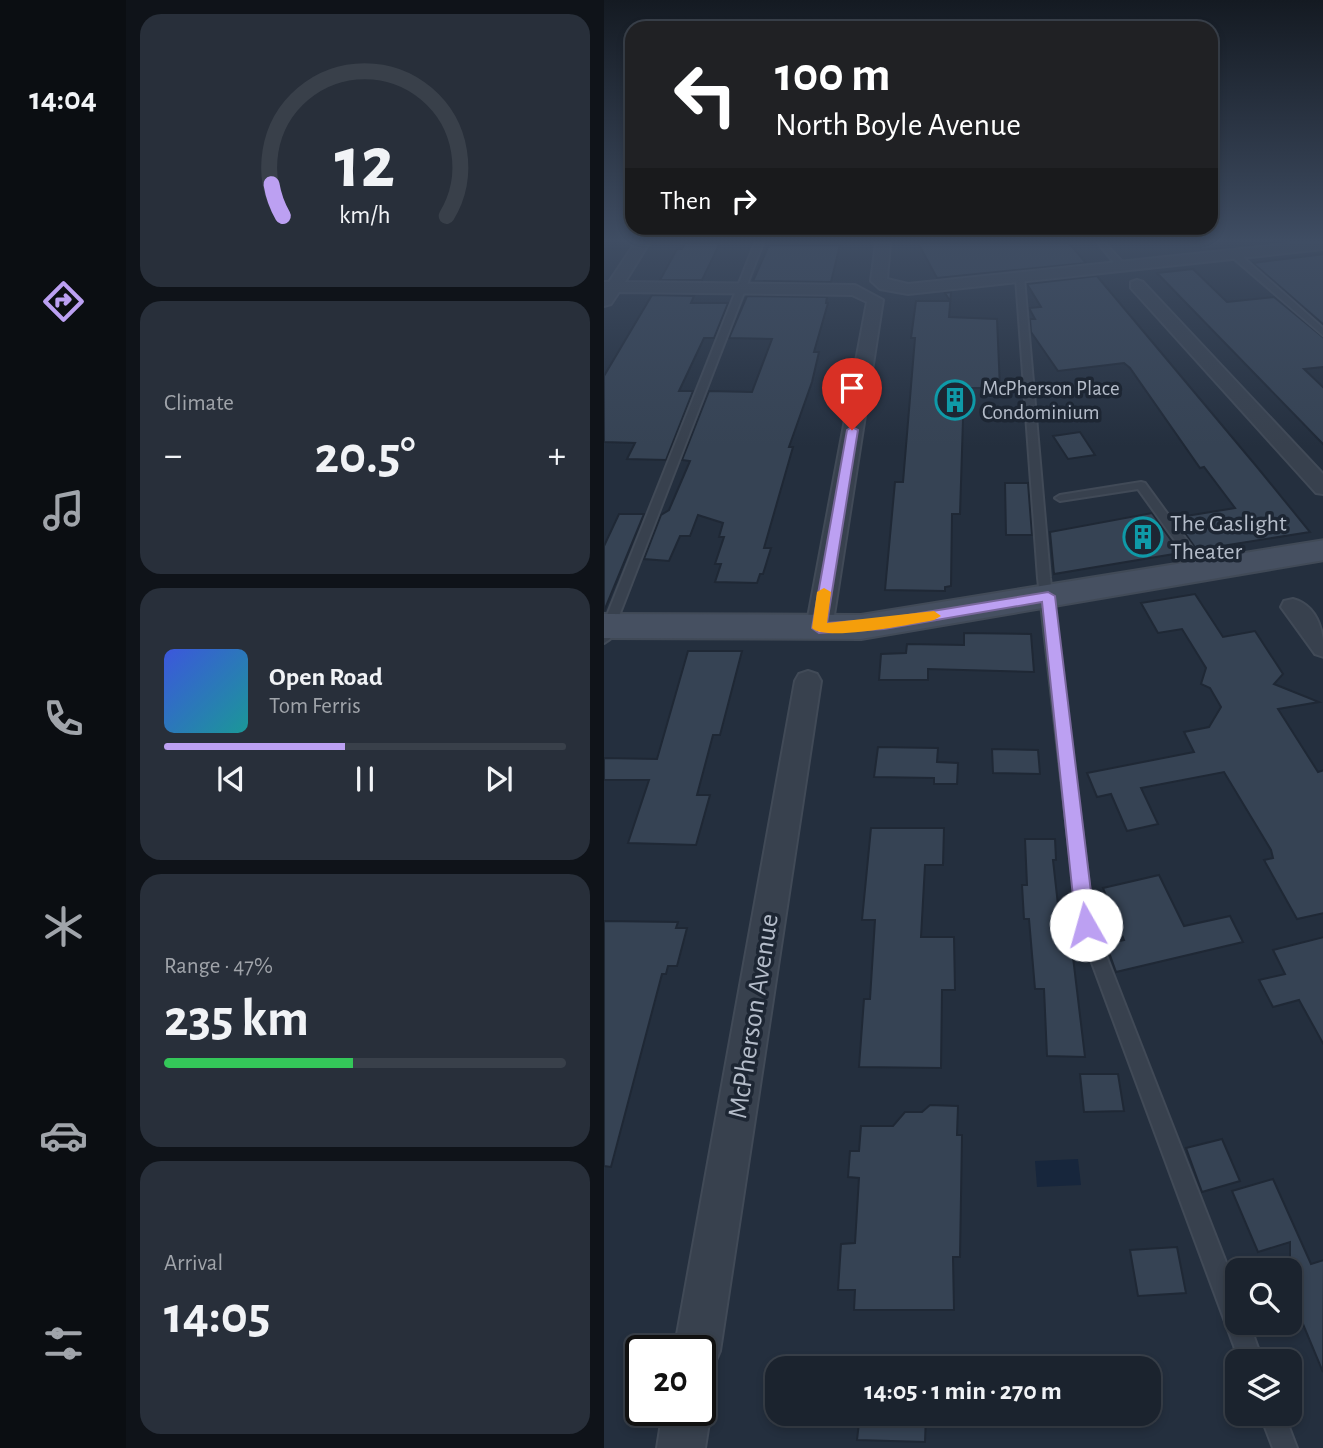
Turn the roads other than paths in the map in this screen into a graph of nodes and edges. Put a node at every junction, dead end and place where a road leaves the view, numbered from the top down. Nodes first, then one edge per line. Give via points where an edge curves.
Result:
1 (732, 311) edge
2 (873, 311) edge
3 (1023, 311) edge
4 (1160, 311) edge
5 (1299, 311) edge
6 (1323, 334) edge
7 (1323, 488) edge
8 (1060, 498) dead end
9 (1323, 550) edge
10 (1203, 570) junction
11 (1048, 596) junction
12 (1293, 607) dead end
13 (819, 628) junction
14 (606, 630) edge
15 (1323, 648) edge
16 (808, 681) dead end
17 (1225, 1289) edge
18 (700, 1335) edge
19 (684, 1426) edge
20 (1277, 1426) edge
21 (681, 1448) edge
22 (1285, 1448) edge

1 - 14 lane
2 - 13 street
3 - 11 lane
4 - 7 street
5 - 6 lane
8 - 10 lane via 1141,485
9 - 10 street
10 - 11 street
11 - 13 street via 884,624
11 - 17 lane via 1086,925
12 - 15 street
13 - 14 street
16 - 18 street, McPherson Avenue
19 - 21 street
20 - 22 lane

